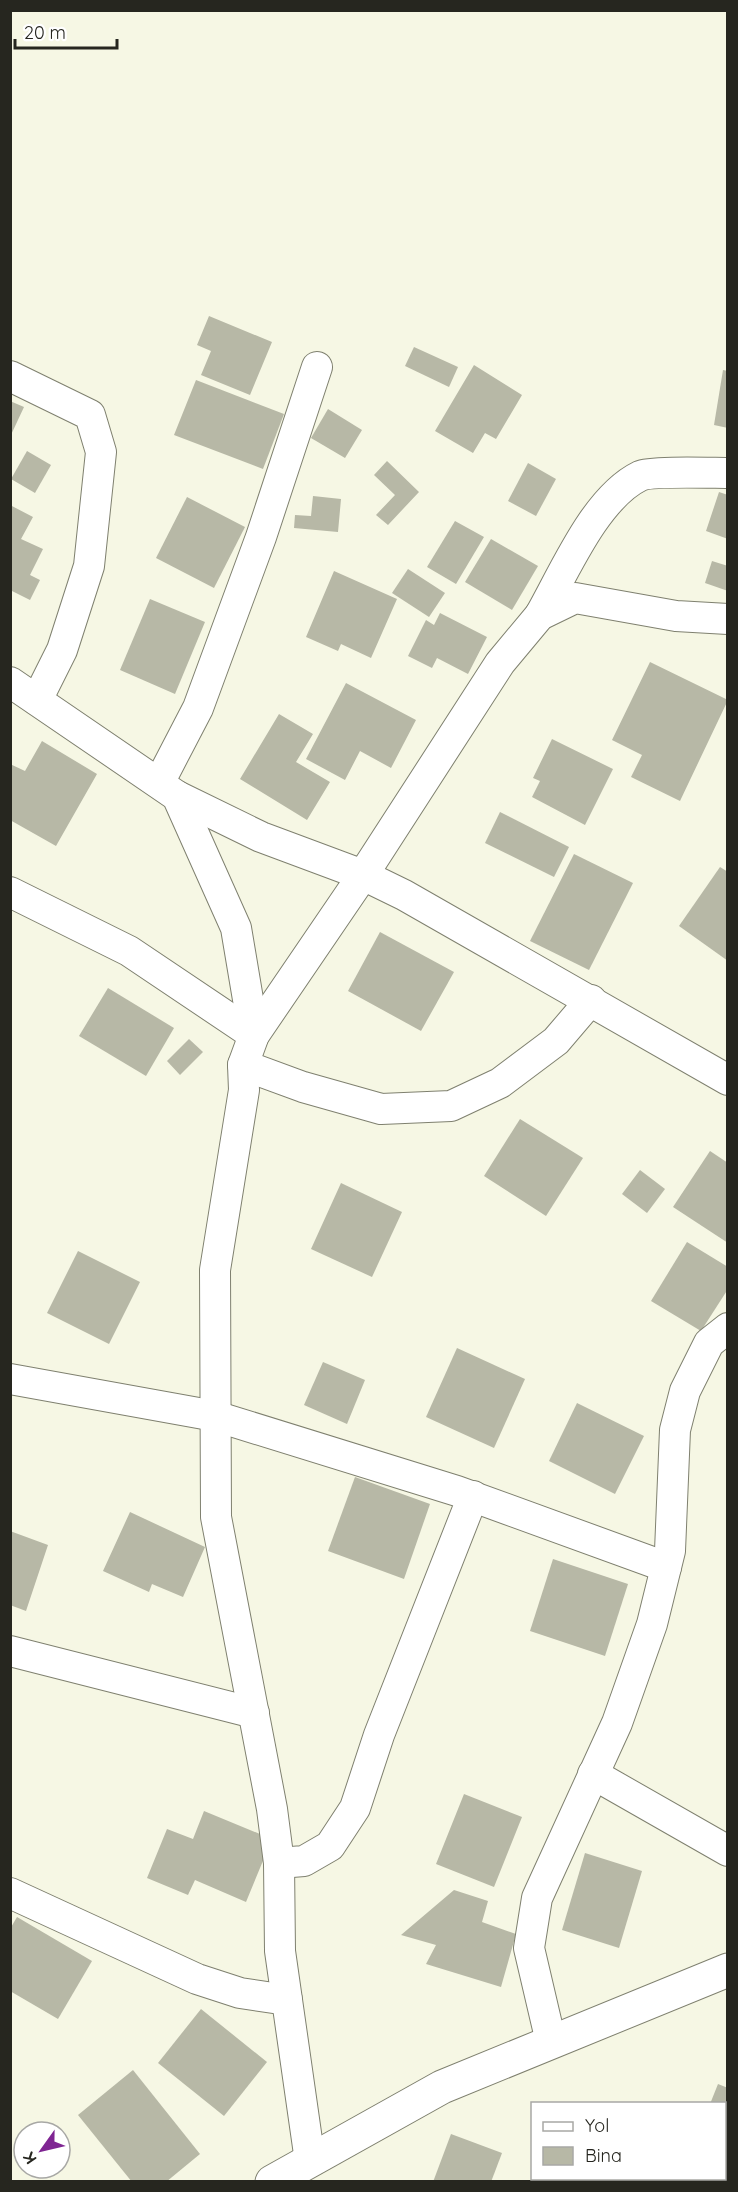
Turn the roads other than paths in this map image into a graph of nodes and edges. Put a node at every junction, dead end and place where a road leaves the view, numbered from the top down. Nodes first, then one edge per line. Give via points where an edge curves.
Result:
1 (317, 367) dead end
2 (10, 376) edge
3 (728, 473) edge
4 (540, 615) junction
5 (728, 619) edge
6 (10, 682) edge
7 (37, 700) junction
8 (168, 789) junction
9 (363, 875) junction
10 (10, 892) edge
11 (591, 1000) junction
12 (254, 1035) junction
13 (243, 1065) junction
14 (728, 1080) edge
15 (728, 1328) edge
16 (10, 1379) edge
17 (215, 1416) junction
18 (473, 1496) junction
19 (666, 1567) junction
20 (10, 1651) edge
21 (254, 1713) junction
22 (593, 1774) junction
23 (728, 1851) edge
24 (279, 1863) junction
25 (10, 1893) edge
26 (728, 1970) edge
27 (287, 2000) junction
28 (551, 2042) junction
29 (288, 2175) edge

1 - 8 street via 261,537
2 - 7 street via 90,416 101,452 89,566 63,650
3 - 4 street via 641,475 615,495 592,525
4 - 5 street via 575,598 676,616
4 - 9 street via 500,663
6 - 7 street
7 - 8 street
8 - 9 street via 261,837
8 - 12 street via 236,928
9 - 11 street
9 - 12 street
10 - 12 street via 129,951
11 - 13 street via 556,1041 501,1083 451,1106 381,1109
11 - 14 street
12 - 13 street
13 - 17 street via 244,1090 215,1270
15 - 19 street via 709,1343 683,1401 675,1430
16 - 17 street
17 - 18 street
17 - 21 street via 216,1517
18 - 19 street
18 - 24 street via 379,1735 355,1808 330,1846 304,1861
19 - 22 street via 652,1624 617,1723
20 - 21 street
21 - 24 street
22 - 23 street
22 - 28 street via 537,1898 530,1948
24 - 27 street via 280,1951
25 - 27 street via 197,1979 240,1993
26 - 28 street
27 - 29 street
28 - 29 street via 441,2087

